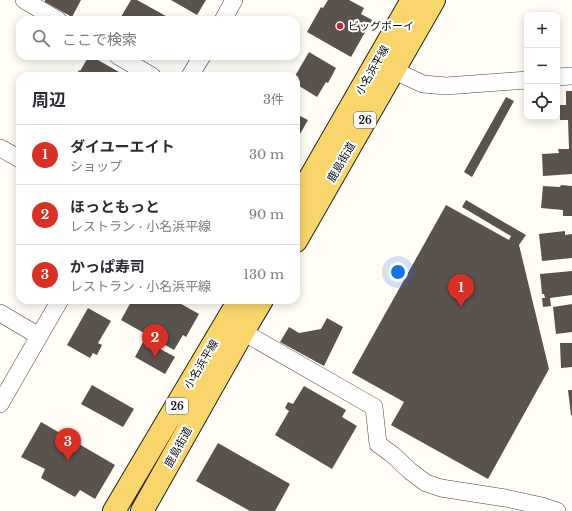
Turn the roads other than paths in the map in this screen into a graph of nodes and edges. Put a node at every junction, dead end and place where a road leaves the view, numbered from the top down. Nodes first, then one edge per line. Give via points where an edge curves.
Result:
1 (24, 0) edge
2 (234, 0) edge
3 (412, 0) edge
4 (434, 0) edge
5 (51, 16) edge
6 (225, 16) edge
7 (125, 60) edge
8 (200, 60) edge
9 (393, 70) junction
10 (145, 72) edge
11 (192, 72) edge
12 (572, 76) edge
13 (560, 77) edge
14 (524, 80) edge
15 (0, 148) edge
16 (16, 157) edge
17 (300, 195) edge
18 (300, 234) edge
19 (58, 304) edge
20 (238, 304) edge
21 (260, 304) edge
22 (0, 313) edge
23 (243, 332) junction
24 (39, 336) junction
25 (0, 404) edge
26 (114, 511) edge
27 (142, 511) edge
28 (557, 511) edge

1 - 5 street
2 - 6 street
3 - 17 main road, 小名浜平線 / 26
4 - 9 main road, 鹿島街道 / 26
7 - 10 street
8 - 11 street
9 - 14 street via 423,84 446,86
9 - 18 main road, 鹿島街道 / 26
12 - 13 street
15 - 16 street
19 - 24 street
20 - 26 main road, 小名浜平線 / 26
21 - 23 main road, 鹿島街道 / 26
22 - 24 street
23 - 27 main road, 鹿島街道 / 26
23 - 28 street via 374,407 378,444 426,483 441,488 513,499
24 - 25 street

